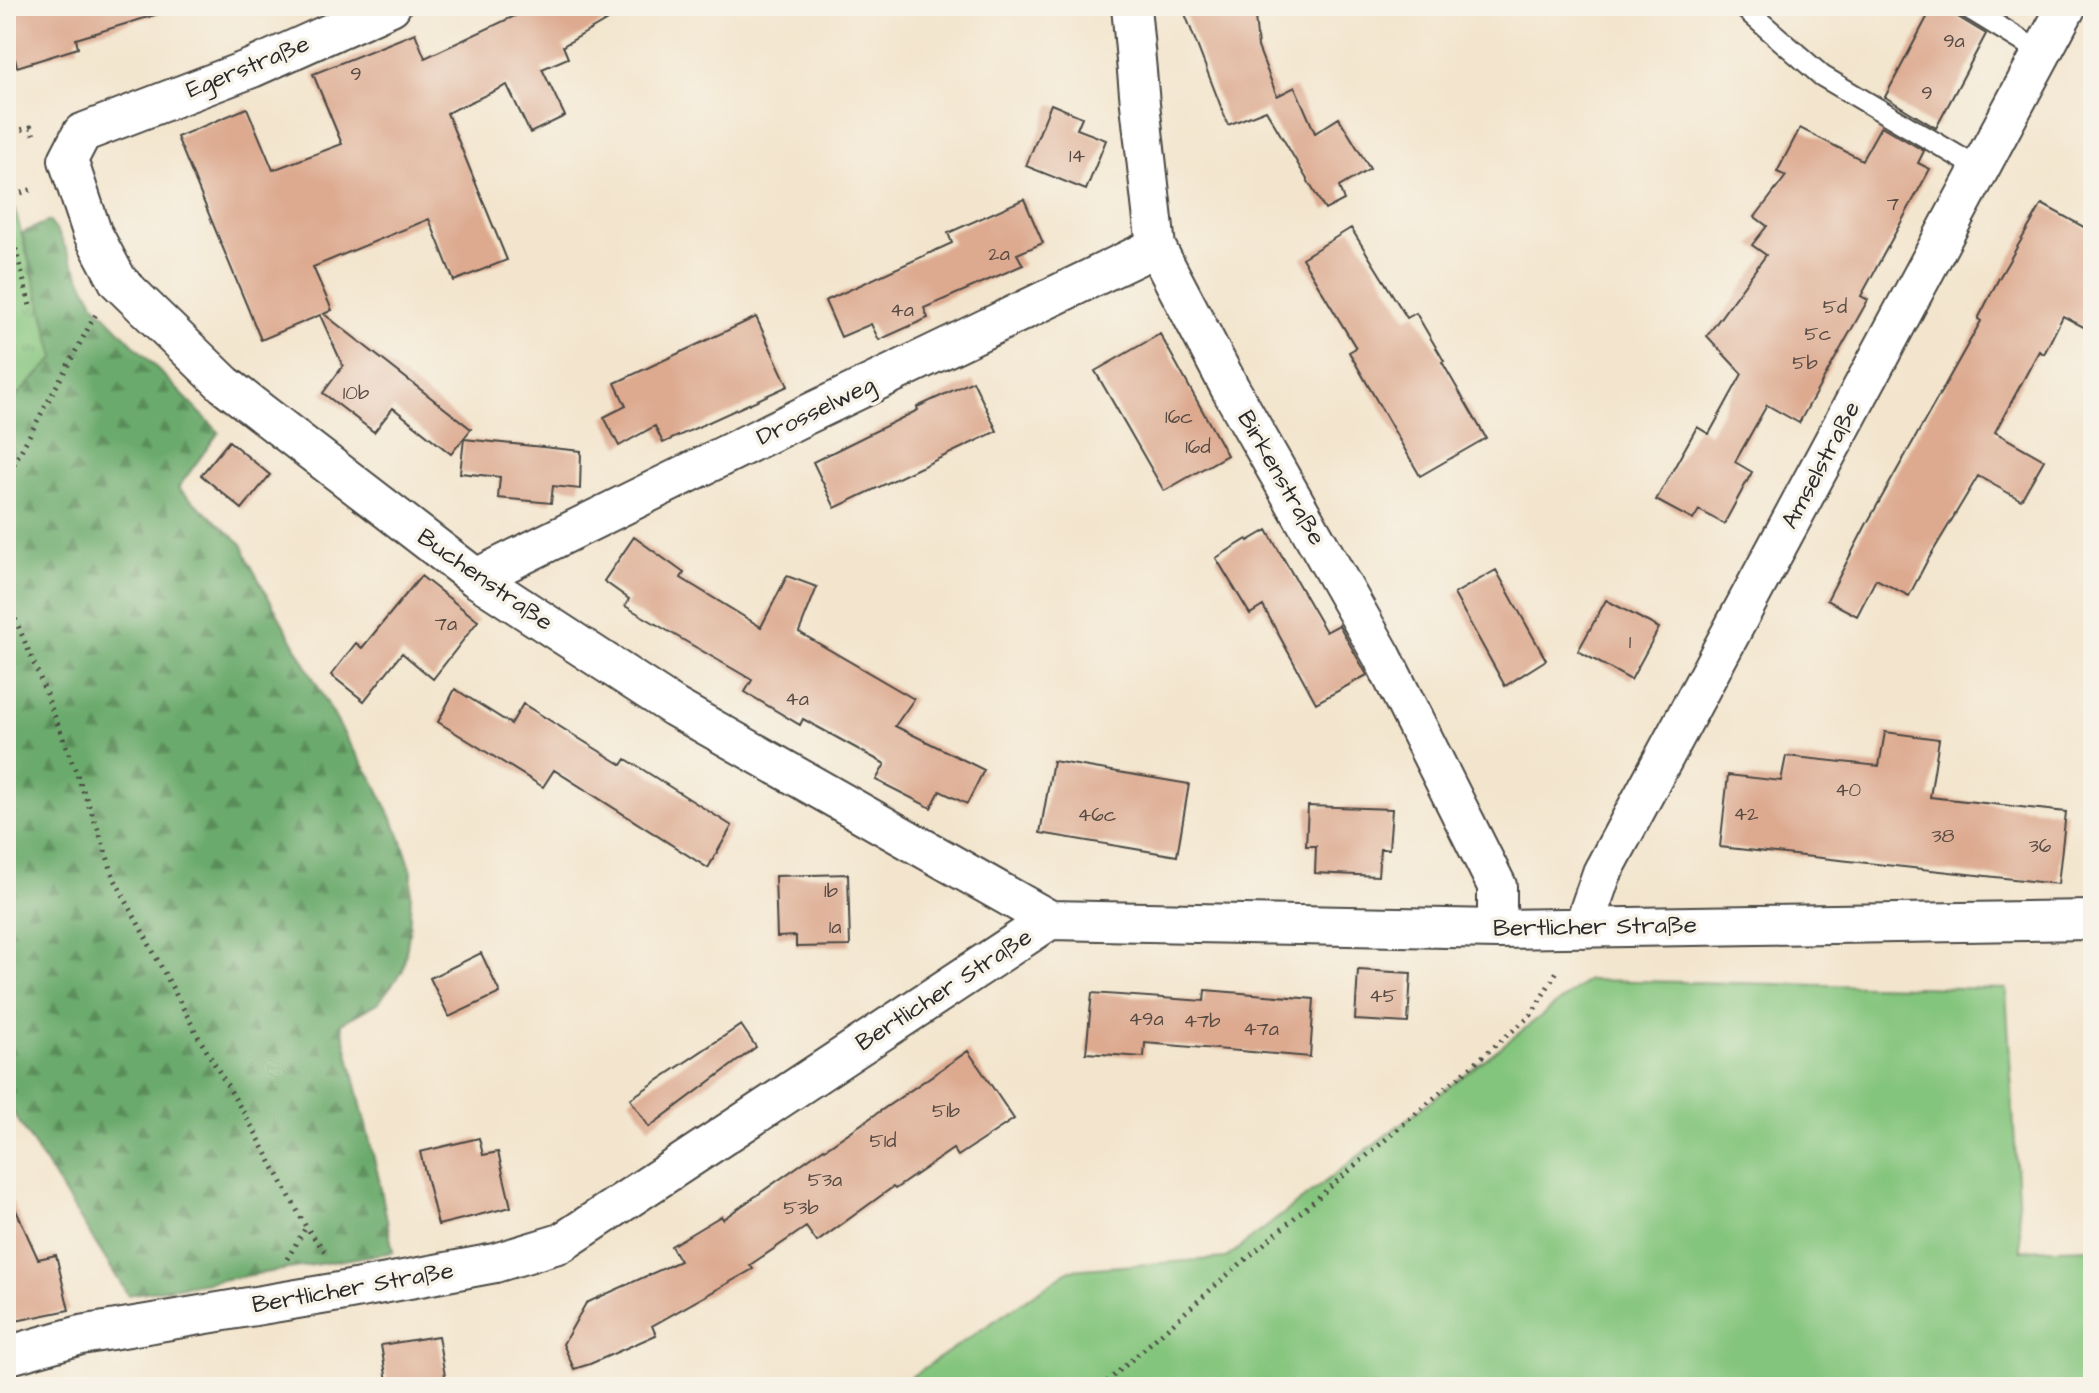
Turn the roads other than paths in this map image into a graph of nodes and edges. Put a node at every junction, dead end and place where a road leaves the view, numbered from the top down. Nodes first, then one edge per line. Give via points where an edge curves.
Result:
1 (391, 6) edge
2 (1131, 6) edge
3 (1742, 6) edge
4 (1965, 6) edge
5 (2067, 6) edge
6 (2042, 53) junction
7 (104, 124) joint
8 (1980, 169) junction
9 (1156, 247) junction
10 (476, 578) junction
11 (1050, 920) junction
12 (2093, 920) edge
13 (1583, 928) junction
14 (1497, 929) junction
15 (6, 1356) edge

1 - 7 street, Egerstraße via 252,68
2 - 9 street, Birkenstraße
3 - 8 lane via 1822,76
4 - 6 lane
5 - 6 street, Amselstraße
6 - 8 street, Amselstraße
7 - 10 street, Buchenstraße via 82,133 68,160 92,232 118,281 224,384
8 - 13 street, Amselstraße via 1602,873
9 - 10 street, Drosselweg
9 - 14 street, Birkenstraße via 1382,656 1497,886
10 - 11 street, Buchenstraße via 674,707
11 - 14 street, Bertlicher Straße
11 - 15 street, Bertlicher Straße via 561,1243 495,1263 81,1335
12 - 13 street, Bertlicher Straße
13 - 14 street, Bertlicher Straße

